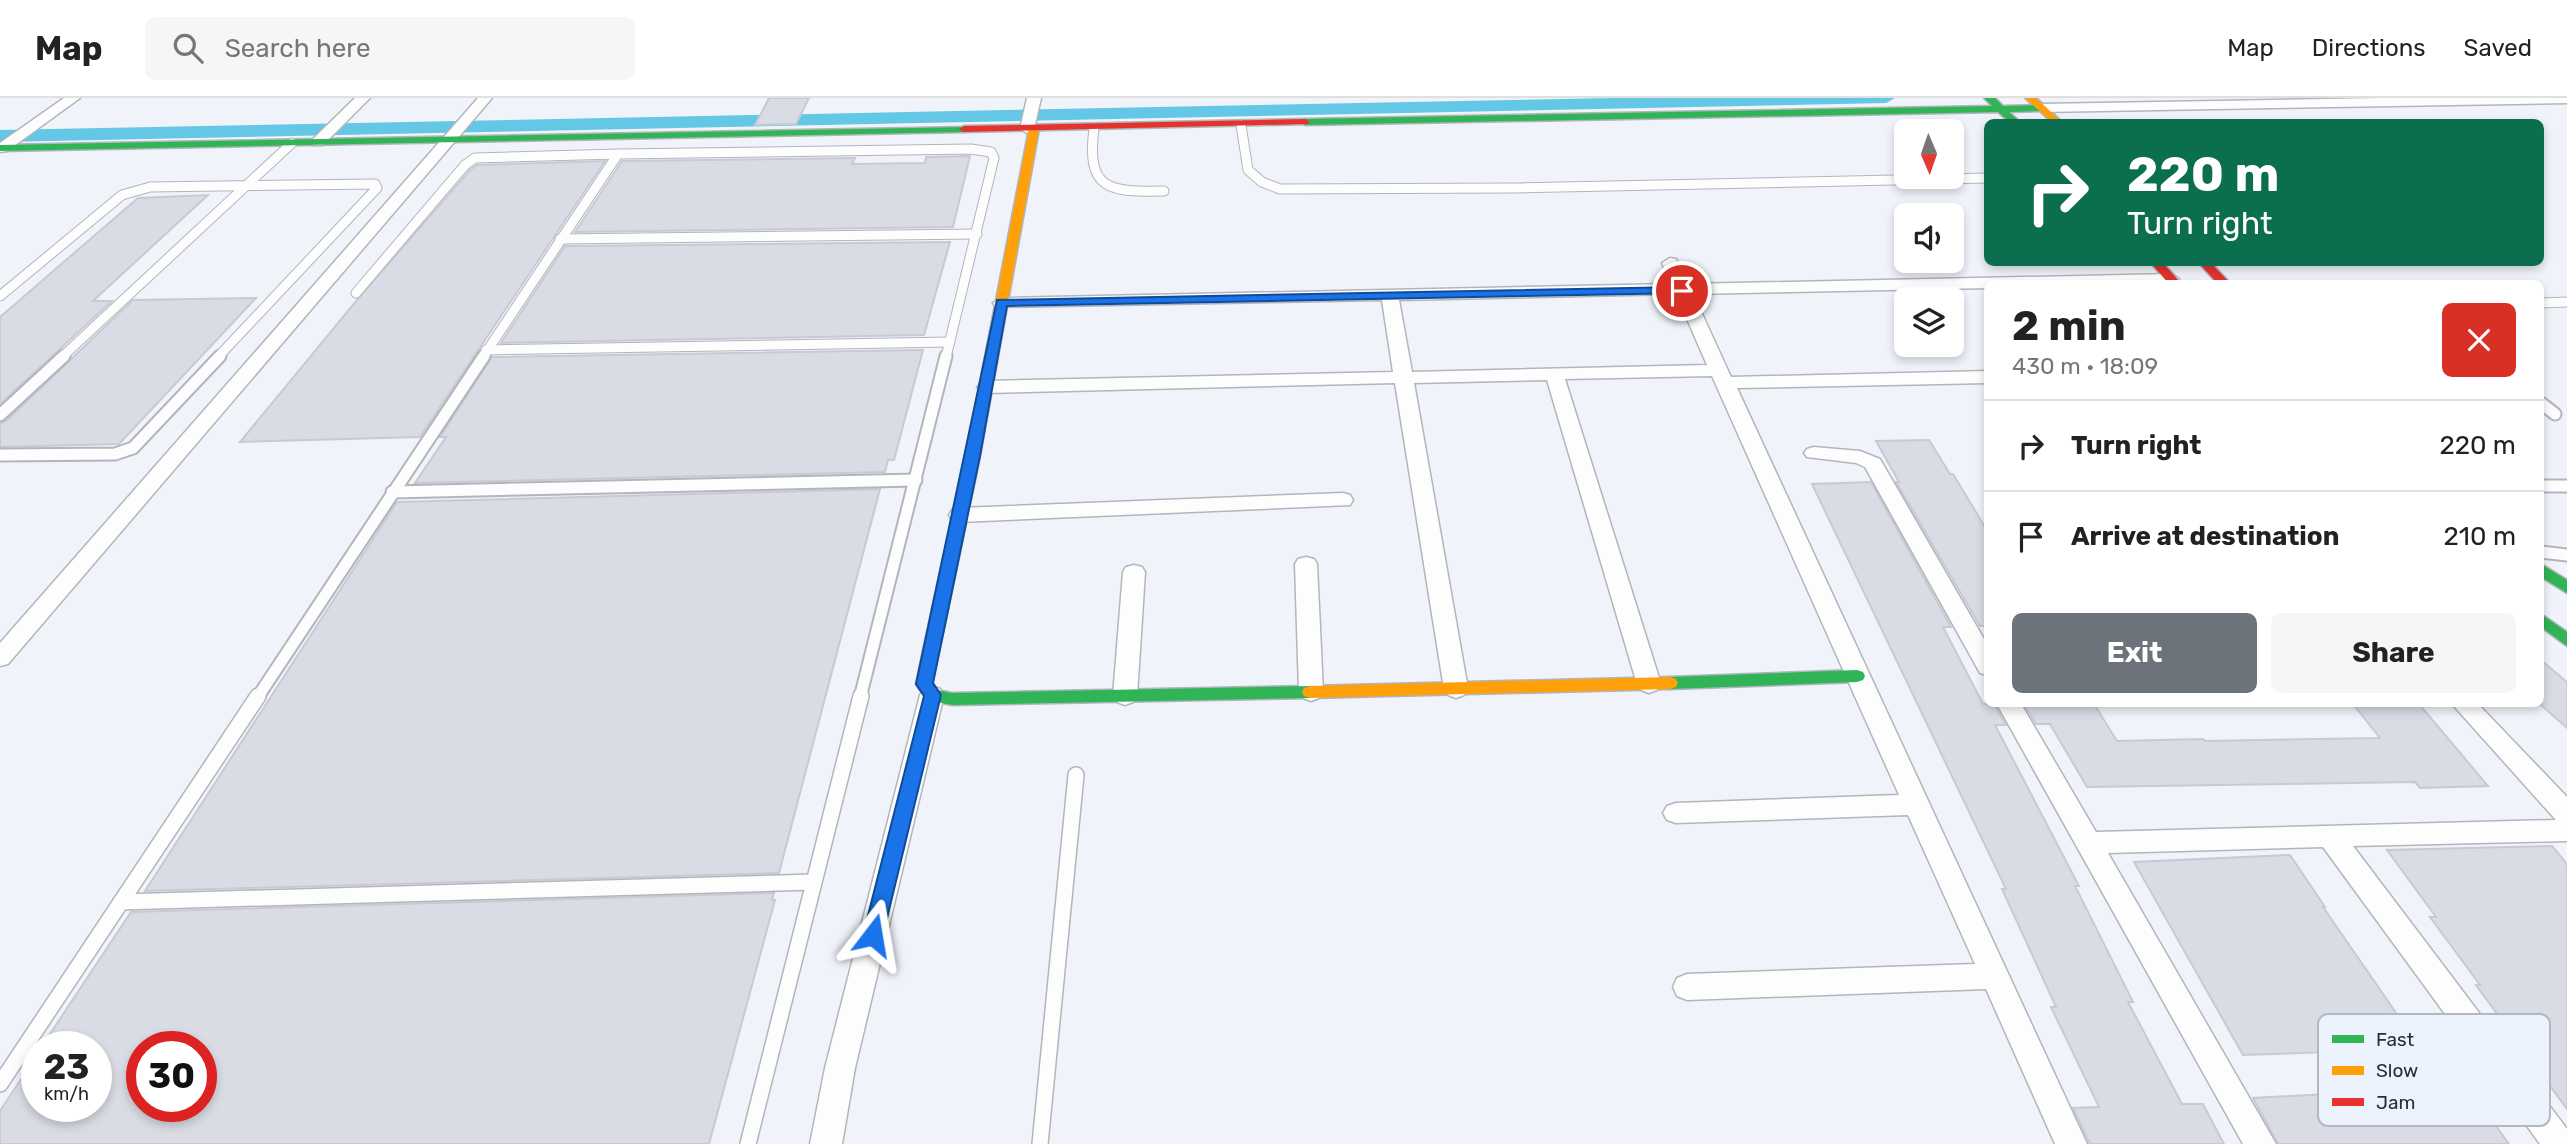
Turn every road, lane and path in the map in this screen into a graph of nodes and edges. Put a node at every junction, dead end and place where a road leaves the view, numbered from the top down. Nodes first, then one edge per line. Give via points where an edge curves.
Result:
1 (73, 98) edge
2 (363, 98) edge
3 (485, 98) edge
4 (1034, 98) edge
5 (2567, 99) edge
6 (2034, 102) edge
7 (1994, 103) edge
8 (2012, 119) edge
9 (2054, 119) edge
10 (1030, 123) junction
11 (1241, 125) junction
12 (1094, 128) junction
13 (455, 132) junction
14 (321, 139) junction
15 (292, 143) junction
16 (4, 146) edge
17 (618, 154) junction
18 (1984, 178) edge
19 (248, 185) junction
20 (1164, 191) dead end
21 (977, 234) junction
22 (560, 239) junction
23 (1670, 263) dead end
24 (2159, 266) edge
25 (2207, 266) edge
26 (2173, 280) edge
27 (2221, 280) edge
28 (1984, 285) edge
29 (1682, 291) junction
30 (355, 293) dead end
31 (0, 296) edge
32 (1390, 296) junction
33 (2567, 302) edge
34 (1002, 303) junction
35 (2544, 303) edge
36 (950, 342) junction
37 (486, 350) junction
38 (1553, 373) junction
39 (1405, 377) junction
40 (1722, 377) junction
41 (1984, 377) edge
42 (986, 387) junction
43 (2544, 405) edge
44 (2555, 414) dead end
45 (0, 415) edge
46 (1814, 453) dead end
47 (0, 456) edge
48 (916, 480) junction
49 (2544, 486) edge
50 (2567, 486) edge
51 (392, 492) junction
52 (1343, 500) dead end
53 (959, 515) junction
54 (2544, 552) edge
55 (2567, 555) edge
56 (1306, 565) dead end
57 (2544, 571) edge
58 (1134, 572) dead end
59 (2567, 589) edge
60 (2544, 621) edge
61 (2567, 640) edge
62 (0, 658) edge
63 (1984, 660) edge
64 (1857, 676) junction
65 (1649, 684) junction
66 (1456, 689) junction
67 (1311, 692) junction
68 (932, 695) junction
69 (1125, 696) junction
70 (2010, 707) edge
71 (2467, 707) edge
72 (1076, 775) dead end
73 (1916, 805) junction
74 (1675, 813) dead end
75 (2567, 814) edge
76 (2567, 830) edge
77 (2330, 836) junction
78 (2086, 843) junction
79 (814, 882) junction
80 (121, 902) junction
81 (1993, 976) junction
82 (1687, 987) dead end
83 (2462, 1014) edge
84 (0, 1084) edge
85 (2546, 1126) edge
86 (748, 1144) edge
87 (826, 1144) edge
88 (1041, 1144) edge
89 (2071, 1144) edge
90 (2260, 1144) edge
91 (2559, 1144) edge

1 - 16 street
2 - 14 street
3 - 13 street
4 - 10 street
5 - 6 street
6 - 7 street
6 - 9 street
7 - 8 street
7 - 11 street
10 - 12 street
10 - 13 street
10 - 34 street
11 - 12 street
11 - 18 lane via 1248,170 1280,189
12 - 20 lane via 1091,162 1107,186
13 - 14 street
13 - 62 street
14 - 15 street
15 - 16 street
15 - 19 lane
17 - 21 lane via 991,152 994,158
17 - 22 lane
17 - 30 lane via 475,158
19 - 31 lane via 150,187 122,195
19 - 45 lane
19 - 47 lane via 375,184 377,188 133,447 115,454
21 - 22 lane
21 - 36 lane
22 - 37 lane
23 - 29 street
24 - 26 street
25 - 27 street
28 - 29 street
29 - 32 street
29 - 40 street
32 - 34 street
32 - 39 street
33 - 35 lane
34 - 42 street
36 - 37 lane
36 - 48 lane
37 - 51 lane
38 - 39 street
38 - 40 street
38 - 65 street
39 - 42 street
39 - 66 street
40 - 41 street
40 - 64 street
42 - 53 street
43 - 44 lane
46 - 63 street via 1860,457 1873,463
48 - 51 lane
48 - 79 lane
49 - 50 lane
51 - 80 lane
52 - 53 street
53 - 68 street via 924,684
54 - 55 lane
56 - 67 street
57 - 59 street
58 - 69 street
60 - 61 street
64 - 65 street
64 - 73 street
65 - 66 street
66 - 67 street
67 - 69 street
68 - 69 street via 952,699
68 - 87 street via 840,1068
70 - 78 street
71 - 75 street
72 - 88 lane
73 - 74 street
73 - 81 street
76 - 77 street
77 - 78 street
77 - 83 street
78 - 90 street
79 - 80 lane
79 - 86 lane
80 - 84 lane
81 - 82 street
81 - 89 street
85 - 91 street

